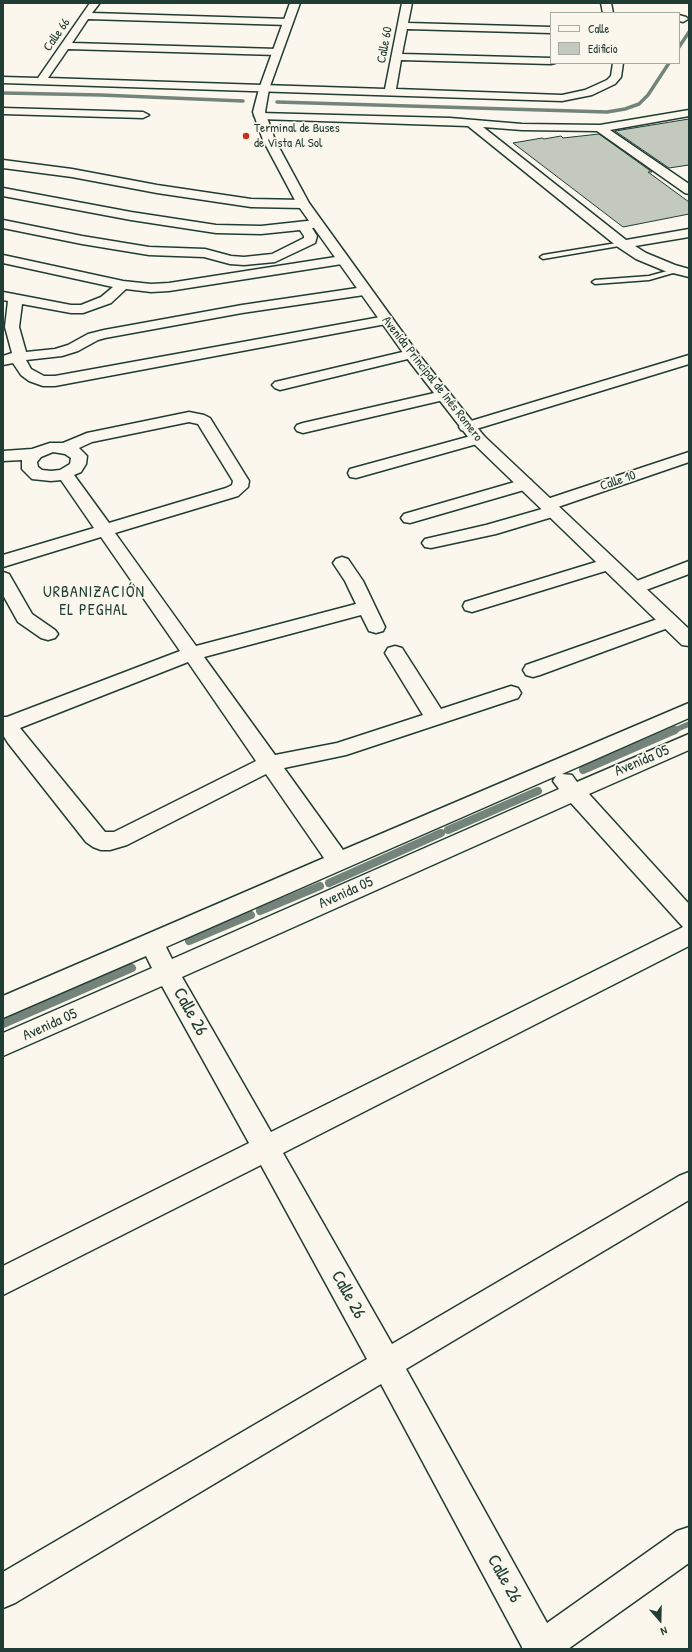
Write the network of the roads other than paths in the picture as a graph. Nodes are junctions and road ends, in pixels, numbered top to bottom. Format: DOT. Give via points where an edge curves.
graph roads {
  1 [pos="95,3"];
  2 [pos="295,3"];
  3 [pos="407,3"];
  4 [pos="86,16"];
  5 [pos="288,22"];
  6 [pos="403,26"];
  7 [pos="550,30"];
  8 [pos="66,46"];
  9 [pos="277,52"];
  10 [pos="397,57"];
  11 [pos="550,61"];
  12 [pos="618,64"];
  13 [pos="3,80"];
  14 [pos="40,82"];
  15 [pos="264,89"];
  16 [pos="390,93"];
  17 [pos="3,111"];
  18 [pos="689,113"];
  19 [pos="260,114"];
  20 [pos="143,115"];
  21 [pos="471,123"];
  22 [pos="600,128"];
  23 [pos="3,164"];
  24 [pos="689,190"];
  25 [pos="3,192"];
  26 [pos="50,200"];
  27 [pos="303,204"];
  28 [pos="38,209"];
  29 [pos="25,217"];
  30 [pos="310,224"];
  31 [pos="6,227"];
  32 [pos="689,233"];
  33 [pos="623,244"];
  34 [pos="543,257"];
  35 [pos="3,259"];
  36 [pos="342,260"];
  37 [pos="684,272"];
  38 [pos="594,282"];
  39 [pos="123,285"];
  40 [pos="364,290"];
  41 [pos="9,298"];
  42 [pos="386,320"];
  43 [pos="411,354"];
  44 [pos="10,359"];
  45 [pos="689,359"];
  46 [pos="280,385"];
  47 [pos="443,396"];
  48 [pos="467,427"];
  49 [pos="303,428"];
  50 [pos="478,439"];
  51 [pos="66,448"];
  52 [pos="35,454"];
  53 [pos="3,456"];
  54 [pos="689,457"];
  55 [pos="356,473"];
  56 [pos="65,474"];
  57 [pos="525,484"];
  58 [pos="550,508"];
  59 [pos="410,518"];
  60 [pos="104,531"];
  61 [pos="431,542"];
  62 [pos="4,557"];
  63 [pos="342,563"];
  64 [pos="609,564"];
  65 [pos="689,567"];
  66 [pos="3,578"];
  67 [pos="635,588"];
  68 [pos="472,606"];
  69 [pos="367,607"];
  70 [pos="669,621"];
  71 [pos="376,627"];
  72 [pos="48,634"];
  73 [pos="689,640"];
  74 [pos="395,653"];
  75 [pos="190,654"];
  76 [pos="533,670"];
  77 [pos="512,693"];
  78 [pos="689,710"];
  79 [pos="436,718"];
  80 [pos="6,725"];
  81 [pos="689,741"];
  82 [pos="268,764"];
  83 [pos="552,768"];
  84 [pos="572,792"];
  85 [pos="338,861"];
  86 [pos="689,920"];
  87 [pos="689,935"];
  88 [pos="151,943"];
  89 [pos="168,973"];
  90 [pos="3,1007"];
  91 [pos="3,1045"];
  92 [pos="266,1147"];
  93 [pos="689,1185"];
  94 [pos="3,1281"];
  95 [pos="386,1363"];
  96 [pos="689,1543"];
  97 [pos="3,1591"];
  98 [pos="541,1648"];
  1 -- 4 [label="street, Calle 66"];
  2 -- 5 [label="street"];
  3 -- 6 [label="street, Calle 60"];
  4 -- 5 [label="street"];
  4 -- 8 [label="street, Calle 66"];
  5 -- 9 [label="street"];
  6 -- 7 [label="street"];
  6 -- 10 [label="street, Calle 60"];
  8 -- 9 [label="street"];
  8 -- 14 [label="street, Calle 66"];
  9 -- 15 [label="street"];
  10 -- 11 [label="street"];
  10 -- 16 [label="street, Calle 60"];
  12 -- 16 [label="street" via="616,77 611,82 588,93 562,98"];
  13 -- 14 [label="street"];
  14 -- 15 [label="street"];
  15 -- 16 [label="street"];
  15 -- 19 [label="street"];
  17 -- 20 [label="street"];
  18 -- 22 [label="street"];
  19 -- 21 [label="street"];
  19 -- 27 [label="street, Avenida Principal de Inés Romero" via="269,140"];
  21 -- 22 [label="street" via="522,127"];
  21 -- 33 [label="street"];
  22 -- 24 [label="street"];
  23 -- 27 [label="street" via="251,203"];
  25 -- 26 [label="street"];
  26 -- 28 [label="street"];
  26 -- 30 [label="street" via="216,229 261,230"];
  27 -- 30 [label="street, Avenida Principal de Inés Romero"];
  29 -- 31 [label="street"];
  30 -- 31 [label="street" via="310,240 275,258 244,261 205,253 149,251"];
  30 -- 36 [label="street, Avenida Principal de Inés Romero"];
  32 -- 33 [label="street"];
  33 -- 34 [label="lane"];
  33 -- 37 [label="street" via="641,256"];
  35 -- 39 [label="street"];
  36 -- 39 [label="street" via="169,287 143,288"];
  36 -- 40 [label="street, Avenida Principal de Inés Romero"];
  37 -- 38 [label="lane" via="649,278"];
  39 -- 41 [label="street" via="106,300 83,309"];
  40 -- 42 [label="street, Avenida Principal de Inés Romero"];
  40 -- 44 [label="street" via="104,334 57,353"];
  41 -- 44 [label="street" via="12,327 19,353"];
  42 -- 43 [label="street, Avenida Principal de Inés Romero"];
  42 -- 44 [label="street" via="55,381 34,378"];
  43 -- 46 [label="street"];
  43 -- 47 [label="street, Avenida Principal de Inés Romero"];
  45 -- 48 [label="street"];
  47 -- 48 [label="street, Avenida Principal de Inés Romero"];
  47 -- 49 [label="street"];
  48 -- 50 [label="street, Avenida Principal de Inés Romero"];
  50 -- 55 [label="street"];
  50 -- 57 [label="street, Avenida Principal de Inés Romero"];
  51 -- 52 [label="street" via="50,448"];
  51 -- 56 [label="street" via="76,453 80,460 75,468"];
  51 -- 60 [label="street" via="87,438 198,418 204,421 241,481 240,487 232,492"];
  52 -- 53 [label="street"];
  52 -- 56 [label="street" via="28,465 33,472 51,476"];
  54 -- 58 [label="street, Calle 10"];
  56 -- 60 [label="street"];
  57 -- 58 [label="street, Avenida Principal de Inés Romero"];
  57 -- 59 [label="street"];
  58 -- 61 [label="street, Calle 10" via="490,530"];
  58 -- 64 [label="street, Avenida Principal de Inés Romero"];
  60 -- 62 [label="street"];
  60 -- 75 [label="street"];
  63 -- 69 [label="street"];
  64 -- 67 [label="street, Avenida Principal de Inés Romero"];
  64 -- 68 [label="street"];
  65 -- 67 [label="street"];
  66 -- 72 [label="street" via="25,618"];
  67 -- 70 [label="street, Avenida Principal de Inés Romero"];
  69 -- 71 [label="street"];
  69 -- 75 [label="street"];
  70 -- 73 [label="street, Avenida Principal de Inés Romero"];
  70 -- 76 [label="street"];
  74 -- 79 [label="street"];
  75 -- 80 [label="street"];
  75 -- 82 [label="street"];
  77 -- 79 [label="street"];
  78 -- 83 [label="street, Avenida 05"];
  79 -- 82 [label="street" via="339,750"];
  80 -- 82 [label="street" via="94,836 101,841 119,839"];
  81 -- 84 [label="street, Avenida 05"];
  82 -- 85 [label="street"];
  83 -- 84 [label="street"];
  83 -- 85 [label="street, Avenida 05"];
  84 -- 86 [label="street"];
  84 -- 89 [label="street, Avenida 05"];
  85 -- 88 [label="street, Avenida 05"];
  87 -- 92 [label="street"];
  88 -- 89 [label="street, Calle 26"];
  88 -- 90 [label="street, Avenida 05"];
  89 -- 91 [label="street, Avenida 05"];
  89 -- 92 [label="street, Calle 26"];
  92 -- 94 [label="street"];
  92 -- 95 [label="street, Calle 26"];
  93 -- 95 [label="street"];
  95 -- 97 [label="street"];
  95 -- 98 [label="street, Calle 26"];
  96 -- 98 [label="street"];
}
